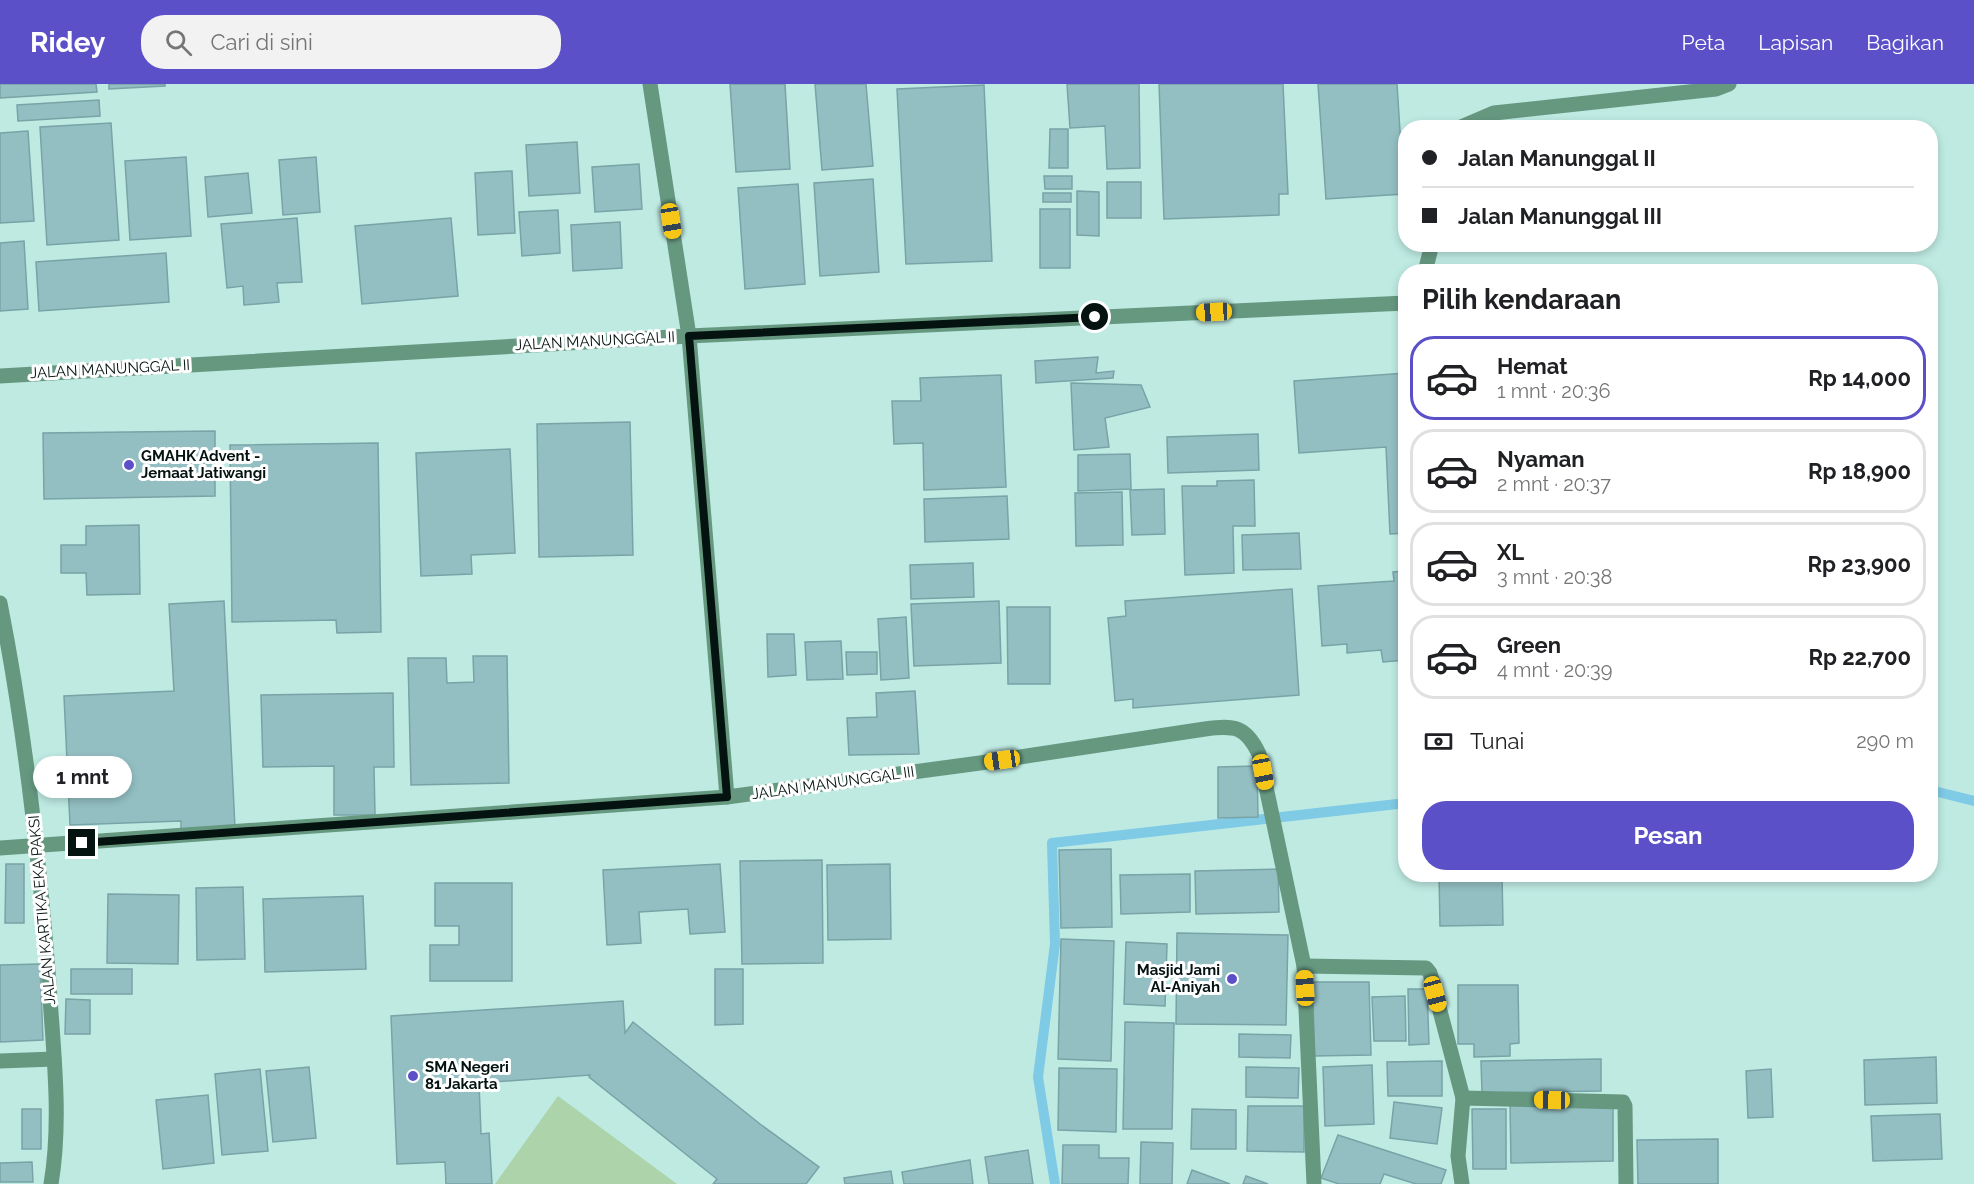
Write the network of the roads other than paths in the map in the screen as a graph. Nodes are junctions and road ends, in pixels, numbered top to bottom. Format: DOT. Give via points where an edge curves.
graph roads {
  1 [pos="650,84"];
  2 [pos="1723,87"];
  3 [pos="1478,120"];
  4 [pos="1398,303"];
  5 [pos="689,336"];
  6 [pos="0,376"];
  7 [pos="0,603"];
  8 [pos="5,649"];
  9 [pos="727,797"];
  10 [pos="39,846"];
  11 [pos="0,848"];
  12 [pos="1304,966"];
  13 [pos="54,1059"];
  14 [pos="0,1061"];
  15 [pos="1462,1098"];
  16 [pos="51,1184"];
  17 [pos="1314,1184"];
  18 [pos="1462,1184"];
  19 [pos="1626,1184"];
  1 -- 5 [label="street"];
  2 -- 3 [label="street" via="1494,113"];
  4 -- 5 [label="street, JALAN MANUNGGAL II"];
  5 -- 6 [label="street, JALAN MANUNGGAL II"];
  5 -- 9 [label="street"];
  7 -- 8 [label="street, JALAN KARTIKA EKA PAKSI"];
  8 -- 10 [label="street, JALAN KARTIKA EKA PAKSI"];
  9 -- 10 [label="street, JALAN MANUNGGAL III"];
  9 -- 12 [label="street, JALAN MANUNGGAL III" via="1205,729 1236,728 1245,732 1260,754"];
  10 -- 11 [label="street, JALAN MANUNGGAL III"];
  10 -- 13 [label="street, JALAN KARTIKA EKA PAKSI"];
  12 -- 15 [label="street" via="1426,968"];
  12 -- 17 [label="street"];
  13 -- 14 [label="street"];
  13 -- 16 [label="street, JALAN KARTIKA EKA PAKSI"];
  15 -- 18 [label="street" via="1458,1156"];
  15 -- 19 [label="street" via="1623,1102"];
}
